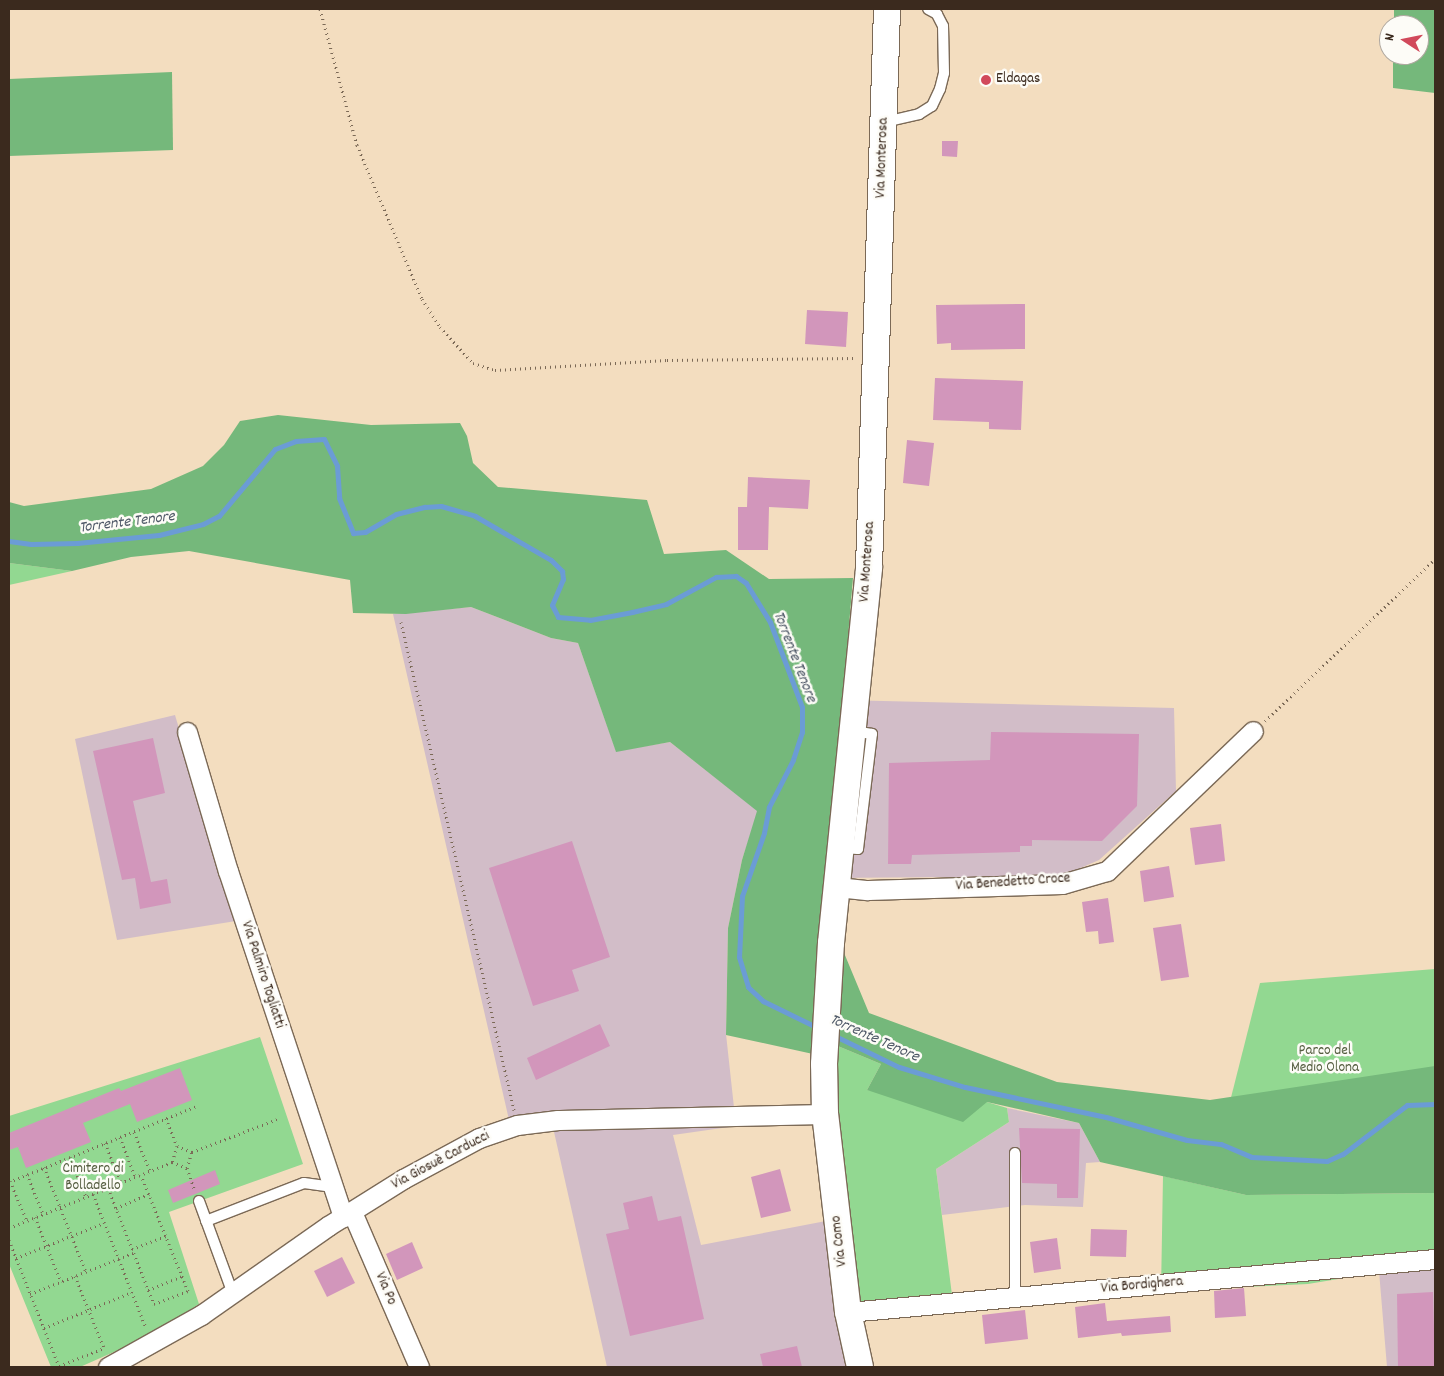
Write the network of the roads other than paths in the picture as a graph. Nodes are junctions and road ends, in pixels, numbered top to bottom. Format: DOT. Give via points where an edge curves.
graph roads {
  1 [pos="887,9"];
  2 [pos="928,9"];
  3 [pos="884,122"];
  4 [pos="187,732"];
  5 [pos="1253,732"];
  6 [pos="836,887"];
  7 [pos="825,1114"];
  8 [pos="1016,1153"];
  9 [pos="333,1187"];
  10 [pos="199,1202"];
  11 [pos="347,1214"];
  12 [pos="206,1222"];
  13 [pos="1435,1259"];
  14 [pos="233,1294"];
  15 [pos="1015,1297"];
  16 [pos="848,1312"];
  17 [pos="108,1367"];
  18 [pos="419,1367"];
  19 [pos="860,1367"];
  1 -- 3 [label="main road, Via Monterosa"];
  2 -- 3 [label="lane" via="937,14 943,26 944,74 940,89 932,106 920,114"];
  3 -- 6 [label="main road, Via Monterosa" via="869,567"];
  4 -- 9 [label="street, Via Palmiro Togliatti" via="228,871"];
  5 -- 6 [label="street, Via Benedetto Croce" via="1107,871 1062,884 868,890"];
  6 -- 7 [label="main road, Via Monterosa" via="827,997"];
  7 -- 11 [label="street, Via Giosuè Carducci" via="568,1119 517,1125 479,1138"];
  7 -- 16 [label="main road, Via Como"];
  8 -- 15 [label="lane"];
  9 -- 11 [label="street, Via Palmiro Togliatti"];
  9 -- 12 [label="lane" via="304,1183"];
  10 -- 12 [label="lane"];
  11 -- 14 [label="street, Via Giosuè Carducci"];
  11 -- 18 [label="street, Via Po"];
  12 -- 14 [label="lane"];
  13 -- 15 [label="street, Via Bordighera"];
  14 -- 17 [label="street, Via Giosuè Carducci"];
  15 -- 16 [label="street, Via Bordighera"];
  16 -- 19 [label="main road, Via Como"];
}
